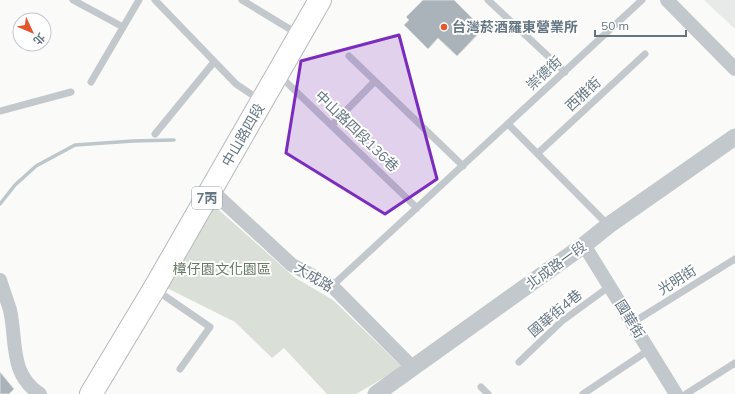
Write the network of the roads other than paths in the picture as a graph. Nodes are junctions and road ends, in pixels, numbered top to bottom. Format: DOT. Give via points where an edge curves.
graph roads {
  1 [pos="73,0"];
  2 [pos="138,0"];
  3 [pos="155,0"];
  4 [pos="242,0"];
  5 [pos="320,0"];
  6 [pos="488,0"];
  7 [pos="642,0"];
  8 [pos="668,0"];
  9 [pos="123,27"];
  10 [pos="300,35"];
  11 [pos="645,54"];
  12 [pos="349,56"];
  13 [pos="214,62"];
  14 [pos="735,69"];
  15 [pos="565,72"];
  16 [pos="278,74"];
  17 [pos="375,81"];
  18 [pos="91,82"];
  19 [pos="71,92"];
  20 [pos="262,101"];
  21 [pos="0,111"];
  22 [pos="508,124"];
  23 [pos="332,125"];
  24 [pos="155,134"];
  25 [pos="735,137"];
  26 [pos="538,153"];
  27 [pos="463,166"];
  28 [pos="211,190"];
  29 [pos="417,208"];
  30 [pos="609,225"];
  31 [pos="584,245"];
  32 [pos="735,259"];
  33 [pos="0,280"];
  34 [pos="332,286"];
  35 [pos="610,286"];
  36 [pos="154,289"];
  37 [pos="632,323"];
  38 [pos="649,350"];
  39 [pos="519,362"];
  40 [pos="735,363"];
  41 [pos="180,368"];
  42 [pos="413,368"];
  43 [pos="480,387"];
  44 [pos="40,394"];
  45 [pos="92,394"];
  46 [pos="376,394"];
  47 [pos="488,394"];
  48 [pos="583,394"];
  49 [pos="676,394"];
  50 [pos="686,394"];
  1 -- 9 [label="lane"];
  2 -- 9 [label="lane"];
  3 -- 13 [label="lane"];
  4 -- 10 [label="lane"];
  5 -- 10 [label="main road, 中山路四段 / 7丙"];
  6 -- 15 [label="lane"];
  7 -- 15 [label="lane, 崇德街"];
  8 -- 14 [label="street"];
  9 -- 18 [label="lane"];
  10 -- 16 [label="main road, 中山路四段 / 7丙"];
  11 -- 26 [label="lane, 西雅街"];
  12 -- 17 [label="lane"];
  13 -- 20 [label="lane" via="236,84"];
  13 -- 24 [label="lane"];
  15 -- 22 [label="lane, 崇德街"];
  16 -- 20 [label="main road, 中山路四段 / 7丙"];
  16 -- 23 [label="lane, 中山路四段136巷"];
  17 -- 23 [label="lane"];
  17 -- 27 [label="lane"];
  19 -- 21 [label="lane"];
  20 -- 28 [label="main road, 中山路四段 / 7丙"];
  22 -- 26 [label="lane"];
  22 -- 27 [label="lane, 崇德街"];
  23 -- 29 [label="lane, 中山路四段136巷"];
  25 -- 30 [label="street, 北成路一段"];
  26 -- 30 [label="lane"];
  27 -- 29 [label="lane, 崇德街"];
  28 -- 34 [label="street, 大成路" via="292,265"];
  28 -- 36 [label="main road, 中山路四段 / 7丙"];
  29 -- 34 [label="lane, 崇德街"];
  30 -- 31 [label="street, 北成路一段"];
  31 -- 35 [label="street, 國華街"];
  31 -- 42 [label="street, 北成路一段"];
  32 -- 37 [label="lane, 光明街"];
  33 -- 44 [label="street" via="10,310 21,376"];
  34 -- 42 [label="street, 大成路"];
  35 -- 37 [label="street, 國華街"];
  35 -- 39 [label="lane, 國華街4巷" via="562,321"];
  36 -- 41 [label="lane" via="210,327"];
  36 -- 45 [label="main road, 中山路四段 / 7丙"];
  37 -- 38 [label="street, 國華街"];
  38 -- 48 [label="lane"];
  38 -- 49 [label="street, 國華街"];
  40 -- 50 [label="lane"];
  42 -- 46 [label="street, 北成路一段"];
  43 -- 47 [label="lane"];
}
